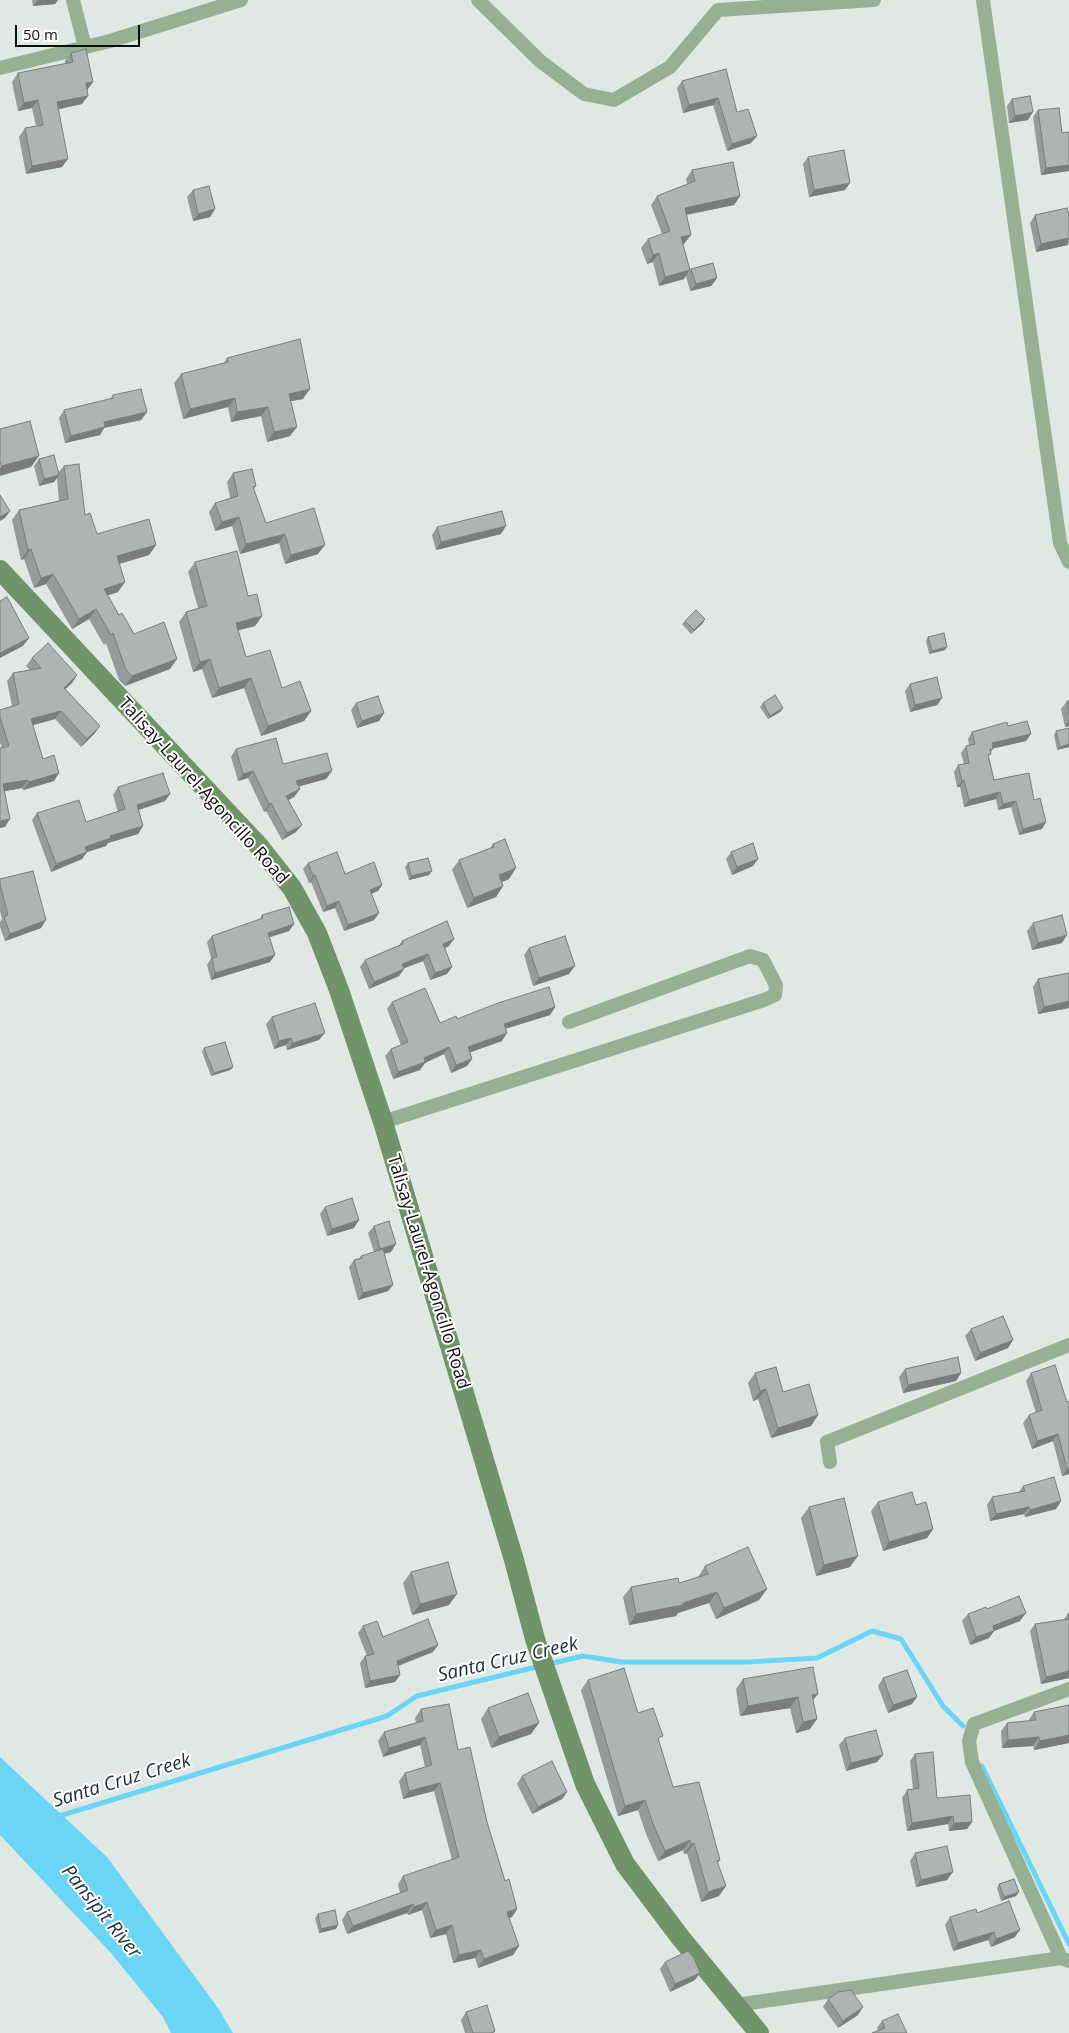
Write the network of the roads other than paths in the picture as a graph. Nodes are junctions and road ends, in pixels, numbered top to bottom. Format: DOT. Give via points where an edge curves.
graph roads {
  1 [pos="73,0"];
  2 [pos="241,0"];
  3 [pos="478,0"];
  4 [pos="874,0"];
  5 [pos="983,0"];
  6 [pos="85,47"];
  7 [pos="0,68"];
  8 [pos="1069,562"];
  9 [pos="0,570"];
  10 [pos="568,1022"];
  11 [pos="383,1122"];
  12 [pos="1069,1345"];
  13 [pos="830,1462"];
  14 [pos="1069,1689"];
  15 [pos="1065,1959"];
  16 [pos="736,2005"];
  17 [pos="759,2033"];
  1 -- 6 [label="street"];
  2 -- 6 [label="street"];
  3 -- 4 [label="street" via="540,61 584,94 614,100 670,67 718,10"];
  5 -- 8 [label="street" via="1060,543"];
  6 -- 7 [label="street"];
  9 -- 11 [label="main road, Talisay-Laurel-Agoncillo Road" via="258,845 292,888 317,933"];
  10 -- 11 [label="street" via="750,956 763,960 776,985 775,995 764,1000"];
  11 -- 16 [label="main road, Talisay-Laurel-Agoncillo Road" via="535,1639 585,1784 625,1864"];
  12 -- 13 [label="street" via="828,1442"];
  14 -- 15 [label="street" via="974,1724 969,1741 972,1762"];
  15 -- 16 [label="street"];
  16 -- 17 [label="main road, Talisay-Laurel-Agoncillo Road"];
}
